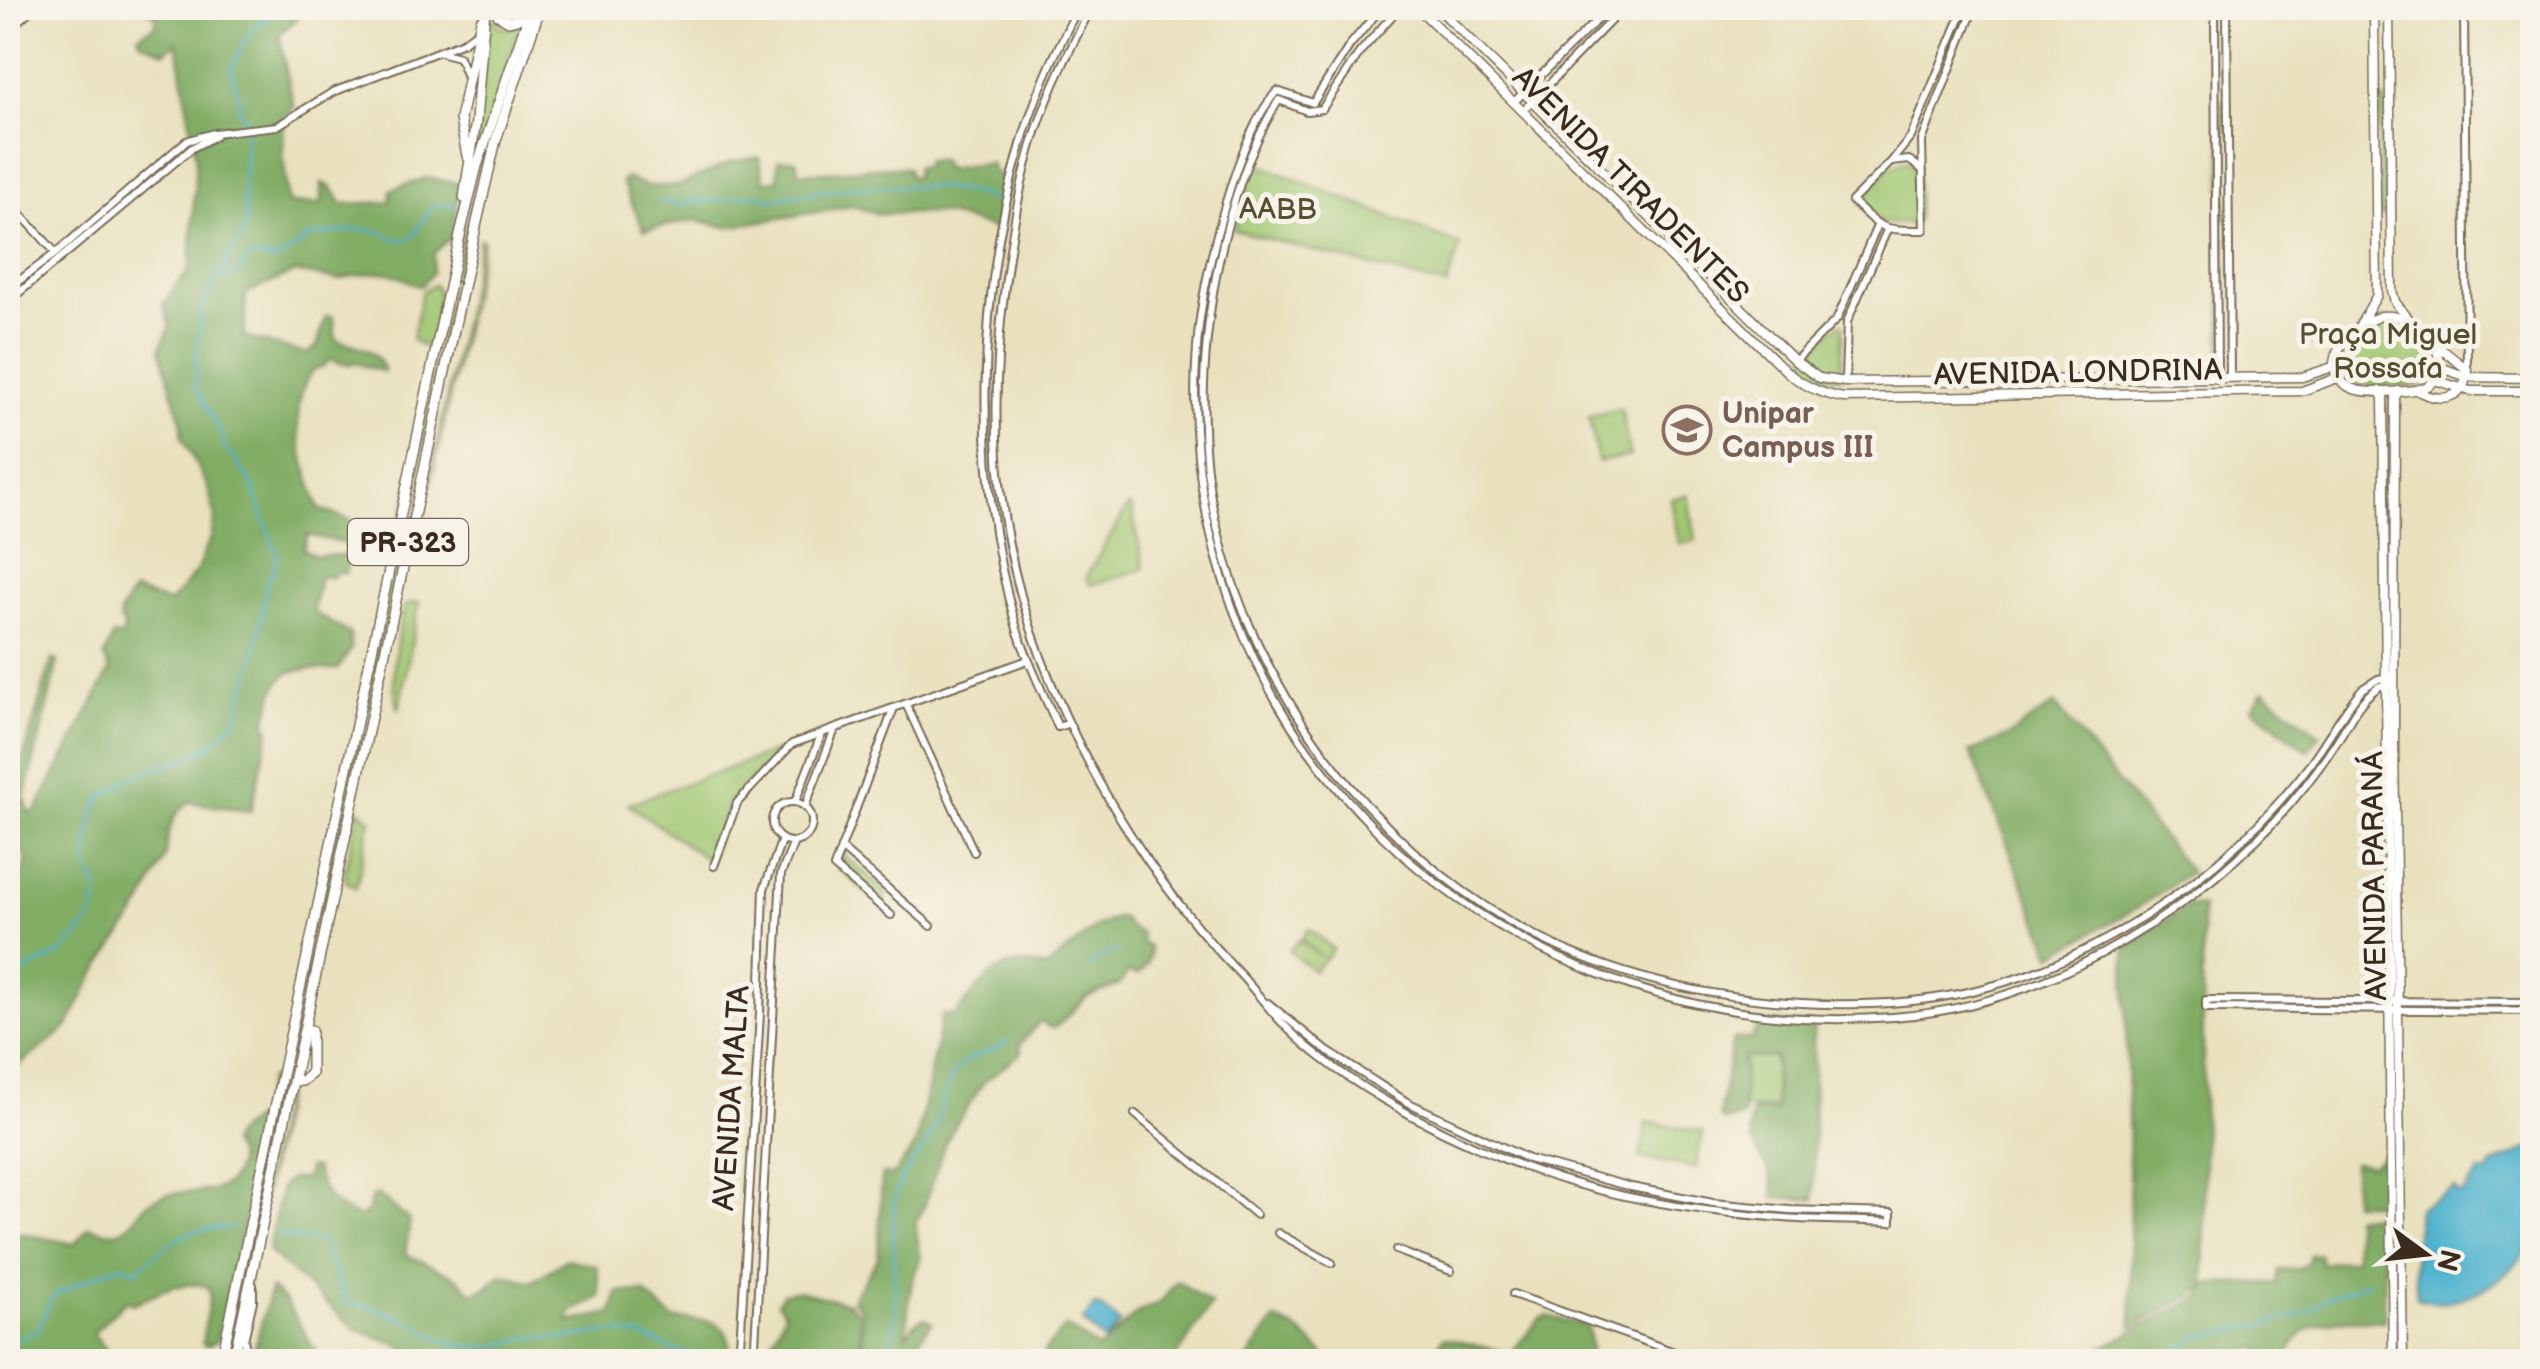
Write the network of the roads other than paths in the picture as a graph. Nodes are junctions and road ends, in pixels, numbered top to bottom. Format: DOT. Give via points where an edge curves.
graph roads {
  1 [pos="32,8"];
  2 [pos="485,8"];
  3 [pos="496,8"];
  4 [pos="530,8"];
  5 [pos="540,8"];
  6 [pos="1078,8"];
  7 [pos="1092,8"];
  8 [pos="1382,8"];
  9 [pos="1399,8"];
  10 [pos="1418,8"];
  11 [pos="1438,8"];
  12 [pos="1609,8"];
  13 [pos="1623,8"];
  14 [pos="1964,8"];
  15 [pos="1974,8"];
  16 [pos="2215,8"];
  17 [pos="2226,8"];
  18 [pos="2374,8"];
  19 [pos="2389,8"];
  20 [pos="2464,8"];
  21 [pos="479,27"];
  22 [pos="8,30"];
  23 [pos="438,52"];
  24 [pos="468,80"];
  25 [pos="1523,92"];
  26 [pos="1532,100"];
  27 [pos="1515,101"];
  28 [pos="1524,110"];
  29 [pos="226,132"];
  30 [pos="1911,136"];
  31 [pos="1922,141"];
  32 [pos="1891,162"];
  33 [pos="1921,169"];
  34 [pos="467,174"];
  35 [pos="8,200"];
  36 [pos="1877,226"];
  37 [pos="1887,230"];
  38 [pos="460,231"];
  39 [pos="56,253"];
  40 [pos="8,289"];
  41 [pos="8,302"];
  42 [pos="1837,319"];
  43 [pos="1846,322"];
  44 [pos="2412,322"];
  45 [pos="2358,327"];
  46 [pos="2434,342"];
  47 [pos="1796,361"];
  48 [pos="2230,362"];
  49 [pos="2217,363"];
  50 [pos="2336,366"];
  51 [pos="2440,367"];
  52 [pos="2467,373"];
  53 [pos="1819,378"];
  54 [pos="2340,378"];
  55 [pos="2532,378"];
  56 [pos="2217,379"];
  57 [pos="2230,379"];
  58 [pos="2196,380"];
  59 [pos="2435,380"];
  60 [pos="1846,382"];
  61 [pos="1886,382"];
  62 [pos="1815,390"];
  63 [pos="2416,390"];
  64 [pos="2464,390"];
  65 [pos="2379,391"];
  66 [pos="2399,391"];
  67 [pos="2532,391"];
  68 [pos="2223,393"];
  69 [pos="2185,394"];
  70 [pos="1885,396"];
  71 [pos="1844,398"];
  72 [pos="2383,439"];
  73 [pos="2394,439"];
  74 [pos="2384,536"];
  75 [pos="2395,536"];
  76 [pos="1028,660"];
  77 [pos="2390,681"];
  78 [pos="906,704"];
  79 [pos="894,708"];
  80 [pos="1067,724"];
  81 [pos="835,729"];
  82 [pos="822,734"];
  83 [pos="795,802"];
  84 [pos="805,807"];
  85 [pos="782,840"];
  86 [pos="794,842"];
  87 [pos="841,848"];
  88 [pos="974,852"];
  89 [pos="714,866"];
  90 [pos="1430,866"];
  91 [pos="1423,874"];
  92 [pos="2160,905"];
  93 [pos="891,915"];
  94 [pos="2166,915"];
  95 [pos="931,926"];
  96 [pos="1516,926"];
  97 [pos="1511,934"];
  98 [pos="2532,1002"];
  99 [pos="2394,1006"];
  100 [pos="2532,1010"];
  101 [pos="290,1079"];
  102 [pos="1135,1114"];
  103 [pos="1452,1130"];
  104 [pos="1616,1183"];
  105 [pos="1614,1193"];
  106 [pos="1256,1215"];
  107 [pos="1278,1232"];
  108 [pos="1396,1250"];
  109 [pos="1332,1263"];
  110 [pos="1450,1271"];
  111 [pos="252,1282"];
  112 [pos="1513,1294"];
  113 [pos="249,1360"];
  114 [pos="221,1362"];
  115 [pos="233,1362"];
  116 [pos="739,1362"];
  117 [pos="754,1362"];
  118 [pos="1702,1362"];
  119 [pos="2393,1362"];
  120 [pos="2402,1362"];
  1 -- 22 [label="street"];
  2 -- 21 [label="highway"];
  2 -- 34 [label="highway"];
  3 -- 4 [label="highway" via="515,21"];
  4 -- 38 [label="highway, PR-323"];
  5 -- 101 [label="highway, PR-323" via="496,140 324,943 311,1074"];
  6 -- 76 [label="street" via="1019,150 986,358 995,514 1008,596"];
  7 -- 80 [label="street" via="1055,82 1026,168 1006,274 996,392 1013,571"];
  8 -- 91 [label="street" via="1313,104 1277,91 1261,114 1212,249 1193,392 1201,500 1240,632 1332,782"];
  9 -- 90 [label="street" via="1322,109 1279,100 1220,250 1203,392 1216,526 1249,626 1349,784"];
  10 -- 27 [label="main road, AVENIDA TIRADENTES"];
  11 -- 25 [label="main road, AVENIDA TIRADENTES"];
  12 -- 25 [label="street"];
  13 -- 26 [label="street"];
  14 -- 30 [label="street"];
  15 -- 31 [label="street"];
  16 -- 49 [label="street"];
  17 -- 48 [label="street"];
  18 -- 45 [label="main road" via="2377,296"];
  19 -- 44 [label="main road" via="2392,290"];
  20 -- 52 [label="street"];
  21 -- 23 [label="street" via="469,39"];
  21 -- 24 [label="highway"];
  23 -- 24 [label="street" via="458,56"];
  23 -- 29 [label="street" via="333,92 284,123"];
  24 -- 34 [label="highway" via="460,119"];
  25 -- 26 [label="main road, AVENIDA TIRADENTES"];
  25 -- 27 [label="street"];
  26 -- 28 [label="street"];
  26 -- 47 [label="main road, AVENIDA TIRADENTES"];
  27 -- 28 [label="main road, AVENIDA TIRADENTES"];
  28 -- 62 [label="main road, AVENIDA TIRADENTES" via="1733,320"];
  29 -- 39 [label="street" via="186,140"];
  29 -- 41 [label="street" via="192,148"];
  30 -- 31 [label="street"];
  30 -- 32 [label="street"];
  31 -- 33 [label="street"];
  32 -- 33 [label="street" via="1909,160"];
  32 -- 36 [label="street" via="1852,201"];
  33 -- 37 [label="street" via="1924,230"];
  34 -- 38 [label="highway"];
  35 -- 39 [label="street"];
  36 -- 37 [label="street"];
  36 -- 42 [label="street"];
  37 -- 43 [label="street"];
  38 -- 101 [label="highway, PR-323" via="297,1014"];
  39 -- 40 [label="street"];
  42 -- 43 [label="street"];
  42 -- 47 [label="street"];
  43 -- 60 [label="street"];
  44 -- 45 [label="main road" via="2387,315"];
  44 -- 46 [label="main road"];
  45 -- 50 [label="main road" via="2340,345"];
  46 -- 51 [label="main road"];
  46 -- 52 [label="main road"];
  47 -- 53 [label="main road, AVENIDA TIRADENTES"];
  48 -- 49 [label="street"];
  48 -- 57 [label="street"];
  49 -- 56 [label="street"];
  50 -- 54 [label="main road"];
  50 -- 57 [label="main road, AVENIDA LONDRINA" via="2302,377"];
  51 -- 52 [label="main road"];
  51 -- 59 [label="main road"];
  52 -- 55 [label="main road"];
  52 -- 64 [label="main road"];
  53 -- 60 [label="main road, AVENIDA LONDRINA"];
  54 -- 65 [label="main road" via="2357,391"];
  54 -- 68 [label="main road, AVENIDA LONDRINA" via="2302,391"];
  56 -- 57 [label="main road, AVENIDA LONDRINA"];
  56 -- 58 [label="main road, AVENIDA LONDRINA"];
  57 -- 68 [label="main road"];
  58 -- 61 [label="main road, AVENIDA LONDRINA"];
  58 -- 69 [label="main road"];
  59 -- 63 [label="main road"];
  59 -- 64 [label="main road"];
  60 -- 61 [label="main road, AVENIDA LONDRINA"];
  60 -- 71 [label="main road"];
  61 -- 70 [label="main road"];
  62 -- 71 [label="main road, AVENIDA LONDRINA"];
  63 -- 64 [label="main road" via="2427,396"];
  63 -- 66 [label="main road"];
  64 -- 67 [label="main road"];
  65 -- 66 [label="main road"];
  65 -- 72 [label="main road, AVENIDA PARANÁ"];
  66 -- 73 [label="main road, AVENIDA PARANÁ"];
  68 -- 69 [label="main road, AVENIDA LONDRINA"];
  69 -- 70 [label="main road, AVENIDA LONDRINA"];
  70 -- 71 [label="main road, AVENIDA LONDRINA"];
  72 -- 73 [label="main road"];
  72 -- 74 [label="main road, AVENIDA PARANÁ"];
  73 -- 75 [label="main road, AVENIDA PARANÁ"];
  74 -- 75 [label="main road"];
  74 -- 77 [label="main road, AVENIDA PARANÁ"];
  75 -- 77 [label="main road, AVENIDA PARANÁ"];
  76 -- 78 [label="street"];
  76 -- 80 [label="street" via="1058,727"];
  77 -- 92 [label="street" via="2357,694 2269,812"];
  77 -- 94 [label="street" via="2364,699 2277,819"];
  77 -- 99 [label="main road, AVENIDA PARANÁ"];
  78 -- 79 [label="street"];
  78 -- 88 [label="street"];
  79 -- 81 [label="street"];
  79 -- 87 [label="street"];
  80 -- 103 [label="street" via="1165,889 1273,1014 1390,1102"];
  81 -- 82 [label="street"];
  81 -- 84 [label="street"];
  82 -- 83 [label="street"];
  82 -- 89 [label="street" via="792,744 737,803"];
  83 -- 84 [label="street"];
  83 -- 85 [label="street" via="782,804 772,817"];
  84 -- 86 [label="street" via="810,830"];
  85 -- 86 [label="street"];
  85 -- 116 [label="street, AVENIDA MALTA" via="764,889"];
  86 -- 117 [label="street, AVENIDA MALTA" via="782,874"];
  87 -- 93 [label="street" via="834,868"];
  87 -- 95 [label="street"];
  90 -- 91 [label="street"];
  90 -- 96 [label="street"];
  91 -- 97 [label="street"];
  92 -- 94 [label="street"];
  92 -- 96 [label="street" via="2116,934 2029,974 1942,999 1863,1006 1678,987"];
  94 -- 97 [label="street" via="2040,982 1930,1012 1864,1018 1694,1002 1616,980"];
  96 -- 97 [label="street"];
  98 -- 99 [label="street"];
  99 -- 99 [label="street" via="2206,1000 2206,1008"];
  99 -- 100 [label="street"];
  99 -- 119 [label="main road, AVENIDA PARANÁ"];
  99 -- 120 [label="main road, AVENIDA PARANÁ"];
  101 -- 111 [label="highway"];
  101 -- 114 [label="highway"];
  102 -- 106 [label="street"];
  103 -- 104 [label="street"];
  103 -- 105 [label="street" via="1525,1167"];
  104 -- 105 [label="street"];
  104 -- 105 [label="street" via="1713,1203 1891,1213 1891,1222 1730,1213"];
  107 -- 109 [label="street"];
  108 -- 110 [label="street"];
  111 -- 113 [label="street" via="244,1340"];
  111 -- 115 [label="highway"];
  112 -- 118 [label="street"];
}
